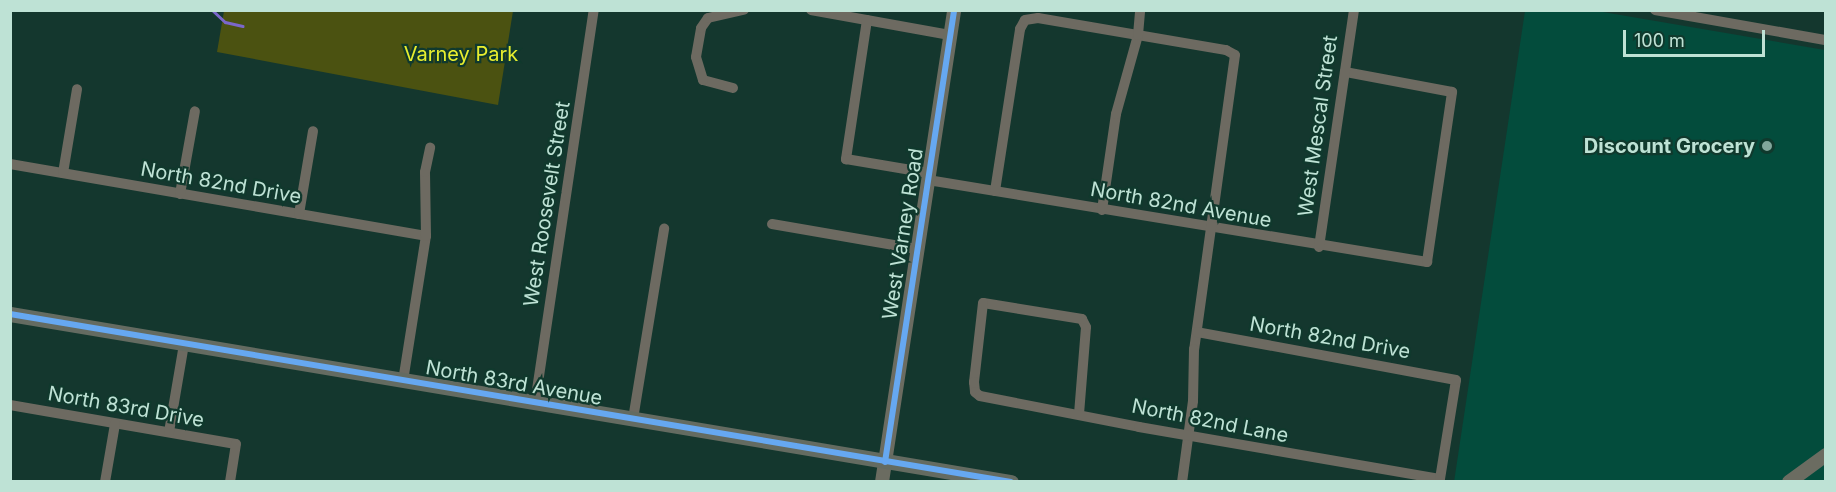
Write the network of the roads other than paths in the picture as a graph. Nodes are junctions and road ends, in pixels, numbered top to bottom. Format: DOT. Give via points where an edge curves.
graph roads {
  1 [pos="594,10"];
  2 [pos="744,10"];
  3 [pos="811,10"];
  4 [pos="954,10"];
  5 [pos="1140,10"];
  6 [pos="1354,10"];
  7 [pos="1655,10"];
  8 [pos="867,20"];
  9 [pos="950,35"];
  10 [pos="1138,35"];
  11 [pos="1826,40"];
  12 [pos="1345,72"];
  13 [pos="733,88"];
  14 [pos="77,89"];
  15 [pos="195,111"];
  16 [pos="313,131"];
  17 [pos="430,148"];
  18 [pos="10,165"];
  19 [pos="63,173"];
  20 [pos="929,176"];
  21 [pos="995,191"];
  22 [pos="180,194"];
  23 [pos="1102,210"];
  24 [pos="299,214"];
  25 [pos="772,224"];
  26 [pos="664,228"];
  27 [pos="1211,228"];
  28 [pos="426,236"];
  29 [pos="1319,247"];
  30 [pos="917,249"];
  31 [pos="10,314"];
  32 [pos="1197,332"];
  33 [pos="184,344"];
  34 [pos="403,381"];
  35 [pos="535,403"];
  36 [pos="10,405"];
  37 [pos="1079,414"];
  38 [pos="633,419"];
  39 [pos="115,424"];
  40 [pos="169,432"];
  41 [pos="1189,436"];
  42 [pos="1826,455"];
  43 [pos="885,462"];
  44 [pos="1440,479"];
  45 [pos="105,482"];
  46 [pos="230,482"];
  47 [pos="882,482"];
  48 [pos="1011,482"];
  49 [pos="1182,482"];
  50 [pos="1789,482"];
  1 -- 35 [label="street, West Roosevelt Street"];
  2 -- 13 [label="street" via="708,18 701,28 696,57 698,74 703,80"];
  3 -- 8 [label="street"];
  4 -- 9 [label="street, West Varney Road"];
  5 -- 10 [label="street"];
  6 -- 12 [label="street, West Mescal Street"];
  7 -- 11 [label="street"];
  8 -- 9 [label="street"];
  8 -- 20 [label="street, North 82nd Avenue" via="846,159"];
  9 -- 20 [label="street, West Varney Road"];
  10 -- 21 [label="street" via="1038,18 1025,20 1020,29"];
  10 -- 23 [label="street" via="1116,114"];
  10 -- 27 [label="street" via="1235,55"];
  12 -- 29 [label="street, West Mescal Street"];
  12 -- 29 [label="street, North 82nd Avenue" via="1452,92 1427,262"];
  14 -- 19 [label="street"];
  15 -- 22 [label="street"];
  16 -- 24 [label="street"];
  17 -- 28 [label="street" via="425,172"];
  18 -- 19 [label="street, North 82nd Drive"];
  19 -- 22 [label="street, North 82nd Drive"];
  20 -- 21 [label="street, North 82nd Avenue"];
  20 -- 30 [label="street, West Varney Road"];
  21 -- 23 [label="street, North 82nd Avenue"];
  22 -- 24 [label="street, North 82nd Drive"];
  23 -- 27 [label="street, North 82nd Avenue"];
  24 -- 28 [label="street, North 82nd Drive"];
  25 -- 30 [label="street"];
  26 -- 38 [label="street"];
  27 -- 29 [label="street, North 82nd Avenue"];
  27 -- 32 [label="street"];
  28 -- 34 [label="street"];
  30 -- 43 [label="street, West Varney Road"];
  31 -- 33 [label="main road, North 83rd Avenue"];
  32 -- 41 [label="street"];
  32 -- 44 [label="street, North 82nd Drive" via="1456,380"];
  33 -- 34 [label="main road, North 83rd Avenue"];
  33 -- 40 [label="street"];
  34 -- 35 [label="main road, North 83rd Avenue"];
  35 -- 38 [label="main road, North 83rd Avenue"];
  36 -- 39 [label="street, North 83rd Drive"];
  37 -- 37 [label="street, North 82nd Lane" via="1086,327 1082,320 983,303 975,393"];
  37 -- 41 [label="street, North 82nd Lane"];
  38 -- 43 [label="main road, North 83rd Avenue"];
  39 -- 40 [label="street, North 83rd Drive"];
  39 -- 45 [label="street"];
  40 -- 46 [label="street, North 83rd Drive" via="236,444"];
  41 -- 44 [label="street, North 82nd Lane"];
  41 -- 49 [label="street"];
  42 -- 50 [label="street"];
  43 -- 47 [label="street, West Varney Road"];
  43 -- 48 [label="main road, North 83rd Avenue"];
}
